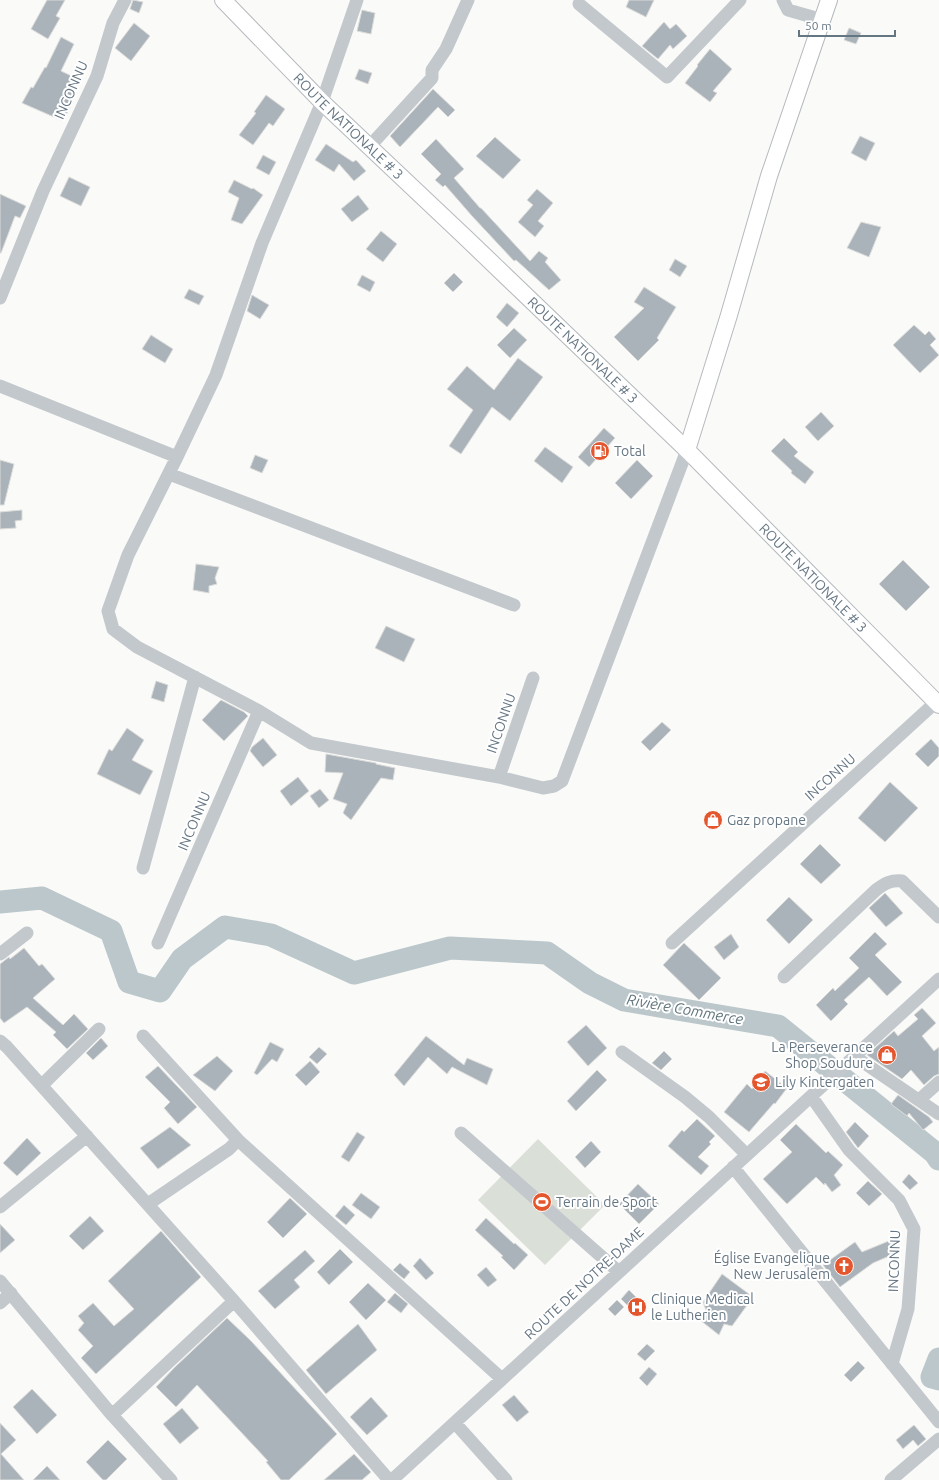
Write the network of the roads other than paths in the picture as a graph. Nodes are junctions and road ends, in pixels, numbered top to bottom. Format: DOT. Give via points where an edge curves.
graph roads {
  1 [pos="125,0"];
  2 [pos="223,0"];
  3 [pos="357,0"];
  4 [pos="468,0"];
  5 [pos="740,0"];
  6 [pos="782,0"];
  7 [pos="829,0"];
  8 [pos="579,4"];
  9 [pos="822,20"];
  10 [pos="322,102"];
  11 [pos="370,147"];
  12 [pos="0,298"];
  13 [pos="0,386"];
  14 [pos="688,450"];
  15 [pos="178,457"];
  16 [pos="169,474"];
  17 [pos="514,605"];
  18 [pos="195,677"];
  19 [pos="533,678"];
  20 [pos="938,702"];
  21 [pos="259,711"];
  22 [pos="499,777"];
  23 [pos="143,868"];
  24 [pos="939,917"];
  25 [pos="27,933"];
  26 [pos="158,943"];
  27 [pos="672,943"];
  28 [pos="0,954"];
  29 [pos="784,977"];
  30 [pos="939,979"];
  31 [pos="99,1029"];
  32 [pos="143,1036"];
  33 [pos="0,1041"];
  34 [pos="622,1052"];
  35 [pos="854,1056"];
  36 [pos="939,1082"];
  37 [pos="42,1085"];
  38 [pos="815,1092"];
  39 [pos="919,1100"];
  40 [pos="939,1114"];
  41 [pos="461,1133"];
  42 [pos="87,1136"];
  43 [pos="238,1140"];
  44 [pos="747,1155"];
  45 [pos="733,1167"];
  46 [pos="148,1204"];
  47 [pos="0,1207"];
  48 [pos="619,1272"];
  49 [pos="0,1281"];
  50 [pos="10,1293"];
  51 [pos="234,1300"];
  52 [pos="0,1302"];
  53 [pos="892,1364"];
  54 [pos="502,1379"];
  55 [pos="112,1415"];
  56 [pos="939,1422"];
  57 [pos="455,1423"];
  58 [pos="939,1439"];
  59 [pos="171,1480"];
  60 [pos="389,1480"];
  61 [pos="392,1480"];
  62 [pos="506,1480"];
  63 [pos="892,1480"];
  1 -- 12 [label="street, INCONNU" via="113,23 96,76 43,191"];
  2 -- 10 [label="main road, ROUTE NATIONALE # 3"];
  3 -- 10 [label="street"];
  4 -- 11 [label="street" via="446,49 432,70 432,78"];
  5 -- 8 [label="street" via="667,77"];
  6 -- 9 [label="street" via="788,10"];
  7 -- 9 [label="main road"];
  9 -- 14 [label="main road" via="769,176"];
  10 -- 11 [label="main road, ROUTE NATIONALE # 3"];
  10 -- 15 [label="street" via="262,244 216,375"];
  11 -- 14 [label="main road, ROUTE NATIONALE # 3"];
  13 -- 15 [label="street"];
  14 -- 20 [label="main road, ROUTE NATIONALE # 3"];
  14 -- 22 [label="street" via="562,781 543,788"];
  15 -- 16 [label="street"];
  16 -- 17 [label="street"];
  16 -- 18 [label="street" via="128,555 108,611 113,629 137,647"];
  18 -- 21 [label="street"];
  18 -- 23 [label="street"];
  19 -- 22 [label="street, INCONNU"];
  20 -- 27 [label="street, INCONNU"];
  21 -- 22 [label="street" via="311,743"];
  21 -- 26 [label="street, INCONNU"];
  24 -- 29 [label="street" via="902,881 886,883"];
  25 -- 28 [label="street"];
  30 -- 35 [label="street, ROUTE DE NOTRE-DAME"];
  31 -- 37 [label="street"];
  32 -- 43 [label="street"];
  33 -- 37 [label="street"];
  34 -- 44 [label="street" via="685,1097"];
  35 -- 38 [label="street, ROUTE DE NOTRE-DAME"];
  35 -- 39 [label="street"];
  36 -- 39 [label="street"];
  37 -- 42 [label="street"];
  38 -- 44 [label="street, ROUTE DE NOTRE-DAME"];
  38 -- 53 [label="street, INCONNU" via="848,1150 899,1200 914,1229 908,1309"];
  39 -- 40 [label="street"];
  41 -- 48 [label="street"];
  42 -- 46 [label="street"];
  42 -- 47 [label="street"];
  43 -- 46 [label="street"];
  43 -- 54 [label="street"];
  44 -- 45 [label="street, ROUTE DE NOTRE-DAME"];
  45 -- 48 [label="street, ROUTE DE NOTRE-DAME"];
  45 -- 53 [label="street"];
  46 -- 51 [label="street"];
  48 -- 54 [label="street, ROUTE DE NOTRE-DAME"];
  49 -- 50 [label="street"];
  50 -- 52 [label="street"];
  50 -- 55 [label="street"];
  51 -- 55 [label="street"];
  51 -- 60 [label="street"];
  53 -- 56 [label="street"];
  54 -- 57 [label="street, ROUTE DE NOTRE-DAME"];
  55 -- 59 [label="street"];
  57 -- 61 [label="street, ROUTE DE NOTRE-DAME"];
  57 -- 62 [label="street"];
  58 -- 63 [label="street"];
}
